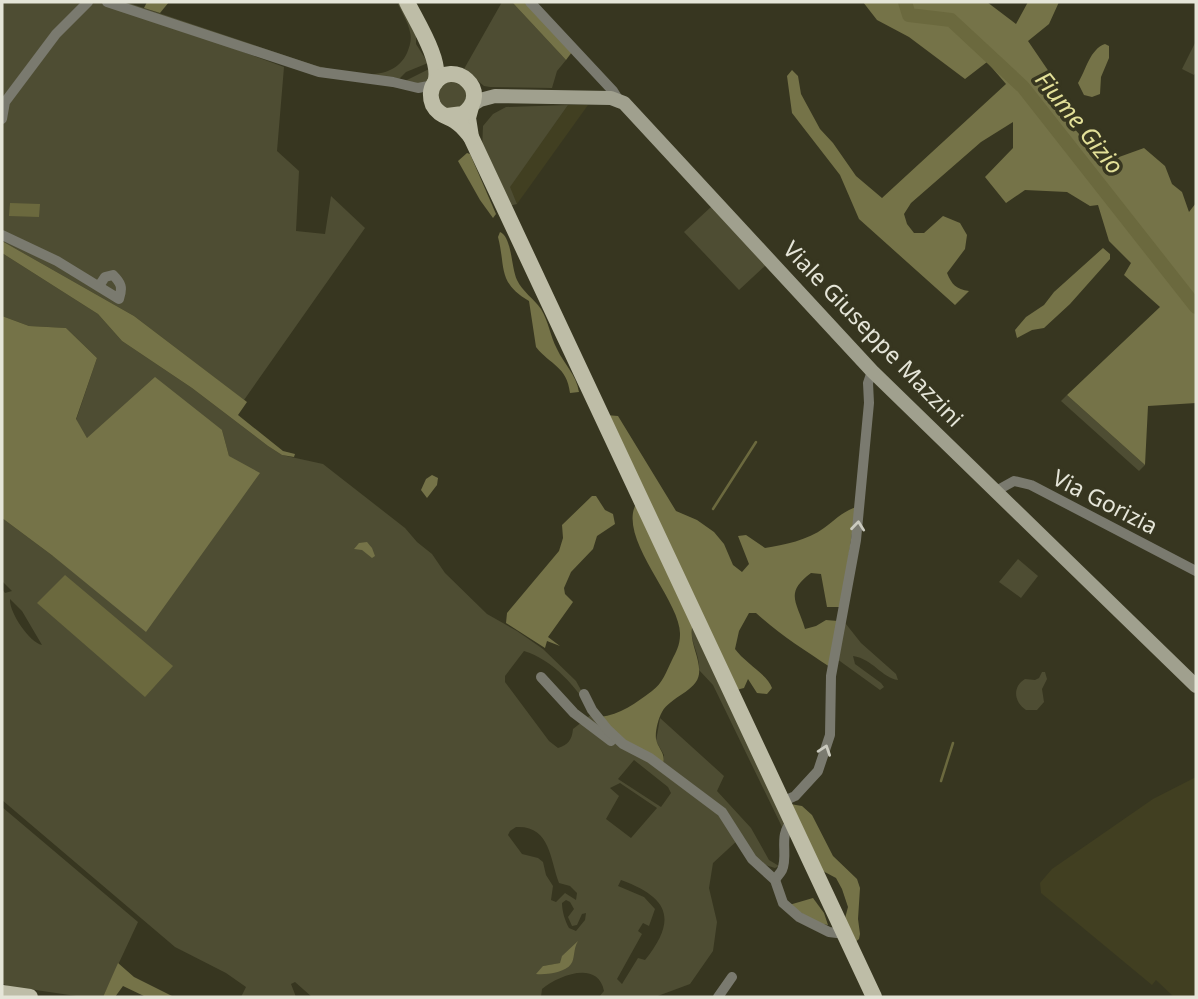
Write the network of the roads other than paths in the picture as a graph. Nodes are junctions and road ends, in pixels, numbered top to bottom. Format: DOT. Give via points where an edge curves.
graph roads {
  1 [pos="88,2"];
  2 [pos="107,2"];
  3 [pos="407,2"];
  4 [pos="530,2"];
  5 [pos="433,58"];
  6 [pos="454,74"];
  7 [pos="601,78"];
  8 [pos="470,82"];
  9 [pos="434,84"];
  10 [pos="408,86"];
  11 [pos="495,96"];
  12 [pos="598,98"];
  13 [pos="618,99"];
  14 [pos="432,102"];
  15 [pos="471,106"];
  16 [pos="447,116"];
  17 [pos="2,118"];
  18 [pos="471,137"];
  19 [pos="2,235"];
  20 [pos="99,286"];
  21 [pos="872,371"];
  22 [pos="996,491"];
  23 [pos="1196,571"];
  24 [pos="541,677"];
  25 [pos="1196,686"];
  26 [pos="584,694"];
  27 [pos="638,752"];
  28 [pos="784,801"];
  29 [pos="793,821"];
  30 [pos="775,880"];
  31 [pos="846,934"];
  32 [pos="732,977"];
  33 [pos="2,993"];
  34 [pos="30,997"];
  35 [pos="718,997"];
  36 [pos="874,997"];
  1 -- 17 [label="street" via="56,34 5,102"];
  2 -- 10 [label="street" via="311,70"];
  3 -- 5 [label="main road"];
  4 -- 7 [label="street, Viale Giuseppe Mazzini"];
  5 -- 6 [label="main road"];
  5 -- 9 [label="main road"];
  6 -- 8 [label="main road"];
  6 -- 9 [label="main road" via="444,75"];
  7 -- 12 [label="street"];
  7 -- 13 [label="street, Viale Giuseppe Mazzini"];
  8 -- 11 [label="main road"];
  8 -- 15 [label="main road" via="474,93"];
  9 -- 10 [label="street"];
  9 -- 14 [label="main road"];
  10 -- 14 [label="street"];
  11 -- 12 [label="main road"];
  11 -- 15 [label="main road"];
  12 -- 13 [label="main road"];
  13 -- 21 [label="main road, Viale Giuseppe Mazzini"];
  14 -- 16 [label="main road"];
  15 -- 16 [label="main road" via="460,116"];
  15 -- 18 [label="main road"];
  16 -- 18 [label="main road"];
  18 -- 28 [label="main road"];
  19 -- 20 [label="street"];
  21 -- 22 [label="main road, Viale Giuseppe Mazzini"];
  28 -- 21 [label="street, one-way" via="818,771 830,735 831,676 856,540"];
  22 -- 23 [label="street, Via Gorizia" via="1014,481 1031,485"];
  22 -- 25 [label="main road, Viale Giuseppe Mazzini"];
  24 -- 27 [label="street" via="622,752"];
  26 -- 27 [label="street" via="608,730"];
  27 -- 30 [label="street" via="723,812 752,859"];
  28 -- 29 [label="main road"];
  29 -- 30 [label="street" via="786,826 783,868"];
  29 -- 31 [label="main road"];
  30 -- 31 [label="street" via="783,903 799,917 829,932"];
  31 -- 36 [label="main road"];
  32 -- 35 [label="street"];
  33 -- 34 [label="main road"];
}
